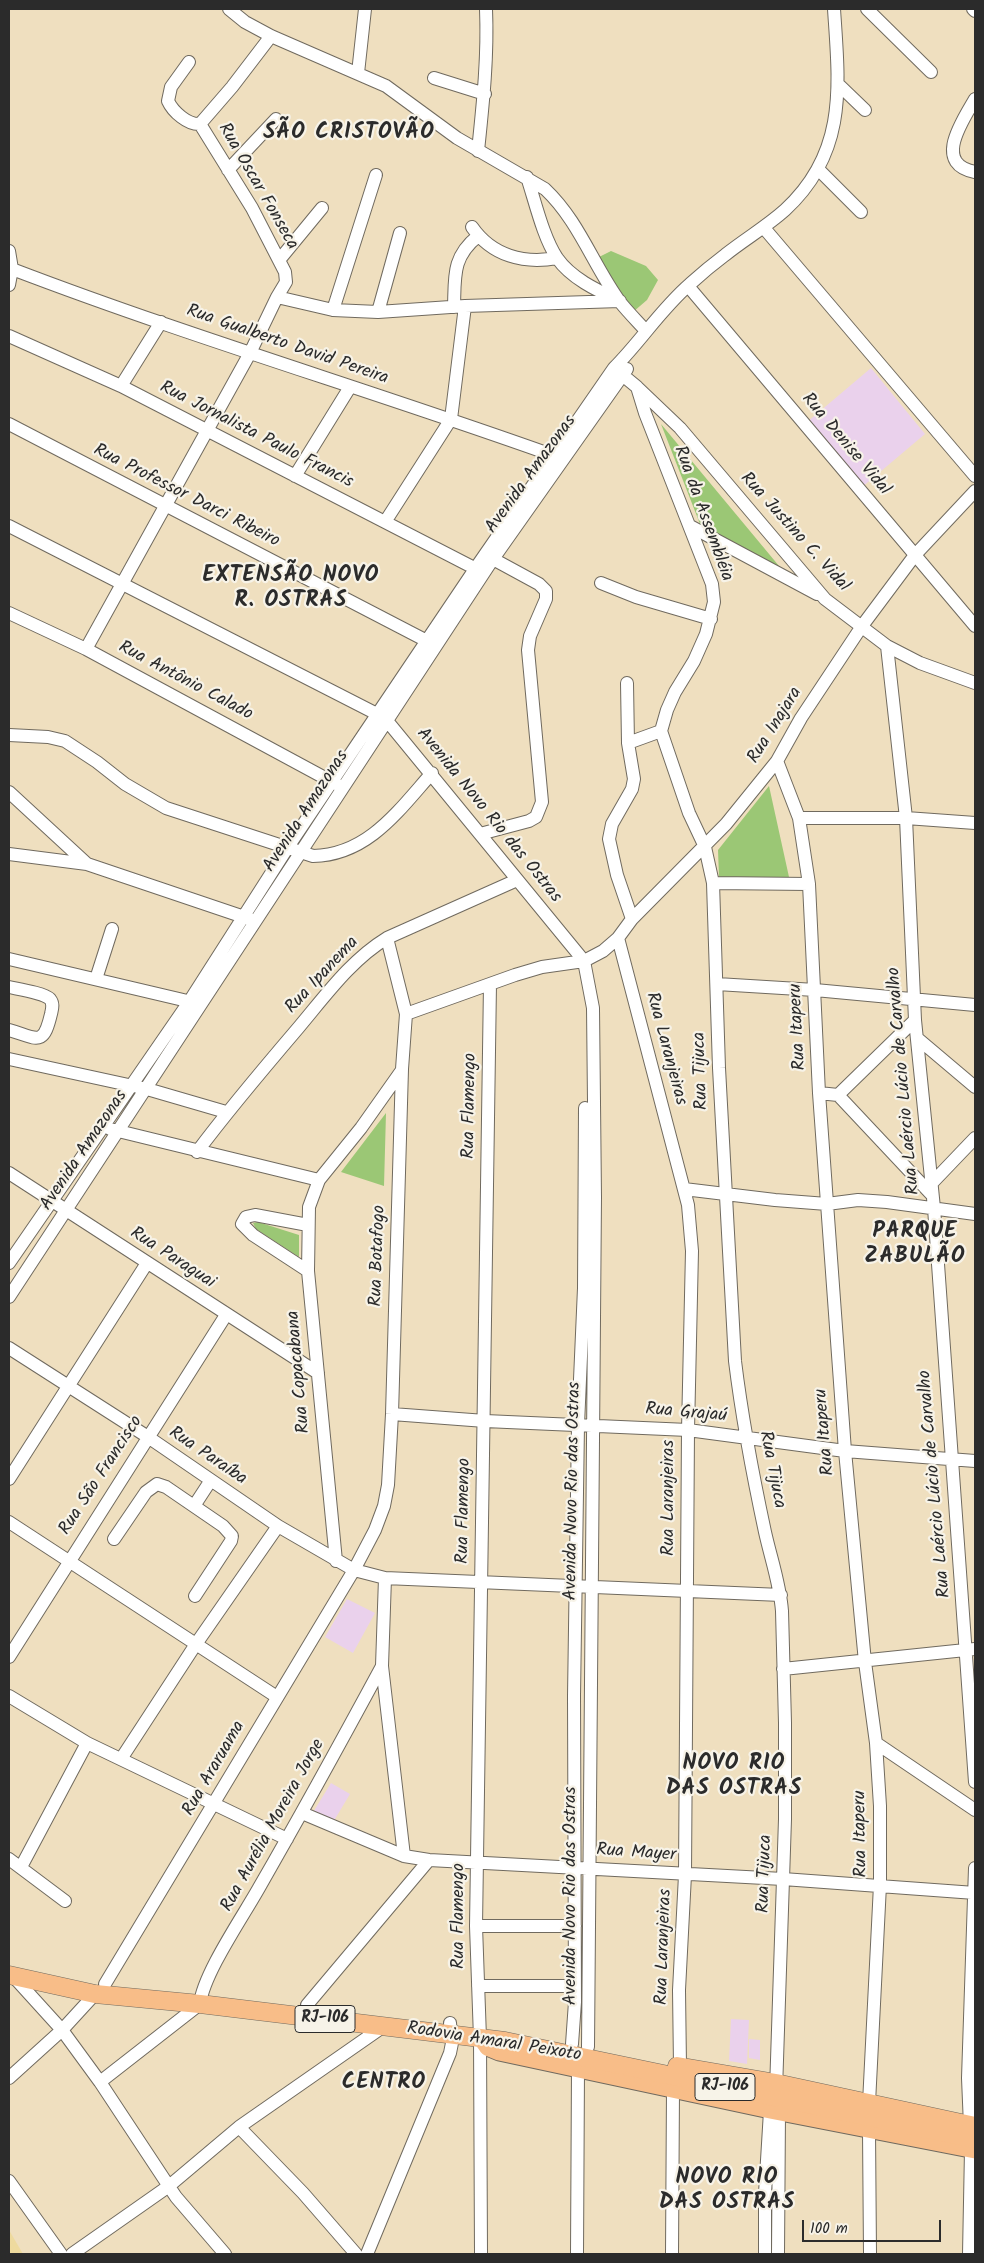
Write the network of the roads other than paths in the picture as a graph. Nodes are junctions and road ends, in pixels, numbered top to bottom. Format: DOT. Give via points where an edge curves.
graph roads {
  1 [pos="229,9"];
  2 [pos="365,9"];
  3 [pos="486,9"];
  4 [pos="834,9"];
  5 [pos="867,9"];
  6 [pos="272,36"];
  7 [pos="189,62"];
  8 [pos="931,72"];
  9 [pos="358,73"];
  10 [pos="434,78"];
  11 [pos="839,85"];
  12 [pos="485,94"];
  13 [pos="975,99"];
  14 [pos="865,110"];
  15 [pos="276,119"];
  16 [pos="200,124"];
  17 [pos="478,151"];
  18 [pos="818,169"];
  19 [pos="228,170"];
  20 [pos="975,172"];
  21 [pos="376,175"];
  22 [pos="527,177"];
  23 [pos="322,208"];
  24 [pos="861,212"];
  25 [pos="764,228"];
  26 [pos="400,233"];
  27 [pos="9,251"];
  28 [pos="557,258"];
  29 [pos="280,259"];
  30 [pos="12,269"];
  31 [pos="9,285"];
  32 [pos="688,286"];
  33 [pos="277,298"];
  34 [pos="620,301"];
  35 [pos="459,307"];
  36 [pos="333,310"];
  37 [pos="378,312"];
  38 [pos="161,322"];
  39 [pos="646,331"];
  40 [pos="9,336"];
  41 [pos="250,354"];
  42 [pos="619,372"];
  43 [pos="121,386"];
  44 [pos="350,387"];
  45 [pos="637,387"];
  46 [pos="451,419"];
  47 [pos="9,424"];
  48 [pos="208,430"];
  49 [pos="552,455"];
  50 [pos="295,476"];
  51 [pos="975,476"];
  52 [pos="975,491"];
  53 [pos="165,506"];
  54 [pos="386,522"];
  55 [pos="9,526"];
  56 [pos="690,526"];
  57 [pos="915,554"];
  58 [pos="493,559"];
  59 [pos="479,571"];
  60 [pos="122,584"];
  61 [pos="601,584"];
  62 [pos="825,599"];
  63 [pos="9,614"];
  64 [pos="712,618"];
  65 [pos="862,626"];
  66 [pos="975,626"];
  67 [pos="427,641"];
  68 [pos="887,646"];
  69 [pos="86,649"];
  70 [pos="627,682"];
  71 [pos="975,683"];
  72 [pos="377,714"];
  73 [pos="388,722"];
  74 [pos="662,731"];
  75 [pos="9,735"];
  76 [pos="628,743"];
  77 [pos="777,761"];
  78 [pos="432,773"];
  79 [pos="337,784"];
  80 [pos="9,792"];
  81 [pos="799,818"];
  82 [pos="906,818"];
  83 [pos="975,822"];
  84 [pos="480,834"];
  85 [pos="288,847"];
  86 [pos="705,847"];
  87 [pos="301,852"];
  88 [pos="9,854"];
  89 [pos="87,864"];
  90 [pos="517,880"];
  91 [pos="713,883"];
  92 [pos="809,884"];
  93 [pos="244,916"];
  94 [pos="632,919"];
  95 [pos="257,922"];
  96 [pos="112,929"];
  97 [pos="387,938"];
  98 [pos="618,938"];
  99 [pos="9,958"];
  100 [pos="580,962"];
  101 [pos="96,978"];
  102 [pos="490,984"];
  103 [pos="717,984"];
  104 [pos="9,987"];
  105 [pos="815,990"];
  106 [pos="914,1000"];
  107 [pos="195,1003"];
  108 [pos="975,1005"];
  109 [pos="406,1014"];
  110 [pos="914,1020"];
  111 [pos="9,1030"];
  112 [pos="917,1038"];
  113 [pos="9,1059"];
  114 [pos="402,1069"];
  115 [pos="130,1085"];
  116 [pos="975,1087"];
  117 [pos="147,1089"];
  118 [pos="820,1093"];
  119 [pos="838,1095"];
  120 [pos="226,1112"];
  121 [pos="103,1127"];
  122 [pos="117,1131"];
  123 [pos="975,1138"];
  124 [pos="197,1152"];
  125 [pos="9,1173"];
  126 [pos="319,1180"];
  127 [pos="684,1189"];
  128 [pos="931,1189"];
  129 [pos="726,1195"];
  130 [pos="52,1201"];
  131 [pos="827,1204"];
  132 [pos="934,1208"];
  133 [pos="66,1210"];
  134 [pos="975,1214"];
  135 [pos="308,1225"];
  136 [pos="9,1263"];
  137 [pos="147,1263"];
  138 [pos="308,1271"];
  139 [pos="9,1297"];
  140 [pos="226,1315"];
  141 [pos="9,1348"];
  142 [pos="318,1373"];
  143 [pos="69,1387"];
  144 [pos="392,1414"];
  145 [pos="485,1421"];
  146 [pos="578,1425"];
  147 [pos="593,1425"];
  148 [pos="688,1430"];
  149 [pos="148,1437"];
  150 [pos="748,1437"];
  151 [pos="845,1450"];
  152 [pos="950,1459"];
  153 [pos="975,1461"];
  154 [pos="9,1479"];
  155 [pos="211,1480"];
  156 [pos="194,1506"];
  157 [pos="9,1522"];
  158 [pos="278,1526"];
  159 [pos="114,1539"];
  160 [pos="336,1561"];
  161 [pos="68,1562"];
  162 [pos="354,1570"];
  163 [pos="385,1578"];
  164 [pos="481,1581"];
  165 [pos="577,1585"];
  166 [pos="591,1586"];
  167 [pos="688,1590"];
  168 [pos="781,1595"];
  169 [pos="195,1596"];
  170 [pos="196,1644"];
  171 [pos="971,1649"];
  172 [pos="9,1657"];
  173 [pos="864,1662"];
  174 [pos="382,1666"];
  175 [pos="783,1669"];
  176 [pos="9,1696"];
  177 [pos="277,1697"];
  178 [pos="87,1743"];
  179 [pos="876,1743"];
  180 [pos="121,1759"];
  181 [pos="975,1782"];
  182 [pos="215,1804"];
  183 [pos="975,1810"];
  184 [pos="302,1813"];
  185 [pos="287,1839"];
  186 [pos="404,1856"];
  187 [pos="9,1859"];
  188 [pos="429,1860"];
  189 [pos="477,1863"];
  190 [pos="21,1867"];
  191 [pos="575,1867"];
  192 [pos="590,1868"];
  193 [pos="975,1868"];
  194 [pos="685,1875"];
  195 [pos="784,1879"];
  196 [pos="880,1885"];
  197 [pos="975,1893"];
  198 [pos="65,1901"];
  199 [pos="476,1926"];
  200 [pos="575,1926"];
  201 [pos="10,1972"];
  202 [pos="478,1986"];
  203 [pos="575,1986"];
  204 [pos="100,1989"];
  205 [pos="200,1998"];
  206 [pos="307,2005"];
  207 [pos="384,2026"];
  208 [pos="450,2029"];
  209 [pos="62,2030"];
  210 [pos="480,2032"];
  211 [pos="580,2046"];
  212 [pos="680,2066"];
  213 [pos="578,2069"];
  214 [pos="9,2078"];
  215 [pos="100,2082"];
  216 [pos="673,2089"];
  217 [pos="775,2101"];
  218 [pos="869,2103"];
  219 [pos="239,2127"];
  220 [pos="869,2131"];
  221 [pos="973,2138"];
  222 [pos="9,2181"];
  223 [pos="169,2186"];
  224 [pos="61,2254"];
  225 [pos="72,2254"];
  226 [pos="225,2254"];
  227 [pos="356,2254"];
  228 [pos="367,2254"];
  229 [pos="481,2254"];
  230 [pos="577,2254"];
  231 [pos="672,2254"];
  232 [pos="765,2254"];
  233 [pos="778,2254"];
  234 [pos="870,2254"];
  235 [pos="969,2254"];
  1 -- 6 [label="street" via="245,22"];
  2 -- 9 [label="street"];
  3 -- 12 [label="street"];
  4 -- 11 [label="street, Avenida Amazonas"];
  5 -- 8 [label="street"];
  6 -- 9 [label="street"];
  6 -- 16 [label="street"];
  7 -- 16 [label="street" via="171,87 168,101 173,110 191,123"];
  9 -- 17 [label="street" via="386,86"];
  10 -- 12 [label="street"];
  11 -- 14 [label="street"];
  11 -- 18 [label="street, Avenida Amazonas" via="832,132"];
  12 -- 17 [label="street"];
  13 -- 20 [label="street" via="952,145 954,158 964,168"];
  15 -- 19 [label="street"];
  16 -- 19 [label="street, Rua Oscar Fonseca"];
  17 -- 22 [label="street"];
  18 -- 24 [label="street"];
  18 -- 25 [label="street, Avenida Amazonas" via="786,208"];
  19 -- 29 [label="street, Rua Oscar Fonseca"];
  21 -- 36 [label="street"];
  22 -- 28 [label="street"];
  22 -- 34 [label="street" via="557,200"];
  23 -- 29 [label="street"];
  25 -- 32 [label="street, Avenida Amazonas" via="725,254"];
  25 -- 51 [label="street"];
  26 -- 37 [label="street"];
  27 -- 30 [label="street"];
  28 -- 34 [label="street" via="593,288"];
  28 -- 35 [label="street" via="518,259 495,249 475,231 461,252 455,276"];
  29 -- 33 [label="street, Rua Oscar Fonseca" via="286,272 286,282"];
  30 -- 31 [label="street"];
  30 -- 38 [label="street, Rua Gualberto David Pereira"];
  32 -- 39 [label="street, Avenida Amazonas"];
  32 -- 57 [label="street, Rua Denise Vidal"];
  33 -- 36 [label="street"];
  33 -- 41 [label="street, Rua Oscar Fonseca"];
  34 -- 35 [label="street"];
  34 -- 39 [label="street"];
  35 -- 37 [label="street"];
  35 -- 46 [label="street"];
  36 -- 37 [label="street"];
  38 -- 41 [label="street, Rua Gualberto David Pereira"];
  38 -- 43 [label="street"];
  39 -- 42 [label="street, Avenida Amazonas"];
  40 -- 43 [label="street, Rua Jornalista Paulo Francis"];
  41 -- 44 [label="street, Rua Gualberto David Pereira"];
  41 -- 48 [label="street, Rua Oscar Fonseca"];
  42 -- 45 [label="street"];
  42 -- 49 [label="street, Avenida Amazonas"];
  42 -- 58 [label="street, Avenida Amazonas"];
  43 -- 48 [label="street, Rua Jornalista Paulo Francis"];
  44 -- 46 [label="street, Rua Gualberto David Pereira"];
  44 -- 50 [label="street"];
  45 -- 56 [label="street, Rua da Assembléia"];
  45 -- 62 [label="street, Rua Justino C. Vidal" via="680,428"];
  46 -- 49 [label="street, Rua Gualberto David Pereira"];
  46 -- 54 [label="street"];
  47 -- 53 [label="street, Rua Professor Darci Ribeiro"];
  48 -- 50 [label="street, Rua Jornalista Paulo Francis"];
  48 -- 53 [label="street, Rua Oscar Fonseca"];
  49 -- 59 [label="street, Avenida Amazonas"];
  50 -- 54 [label="street, Rua Jornalista Paulo Francis"];
  52 -- 57 [label="street, Rua Inajara"];
  53 -- 60 [label="street, Rua Oscar Fonseca"];
  53 -- 67 [label="street, Rua Professor Darci Ribeiro"];
  54 -- 59 [label="street, Rua Jornalista Paulo Francis"];
  55 -- 60 [label="street, Avenida Novo Rio das Ostras"];
  56 -- 62 [label="street"];
  56 -- 64 [label="street, Rua da Assembléia" via="712,584"];
  57 -- 65 [label="street, Rua Inajara"];
  57 -- 66 [label="street, Rua Denise Vidal"];
  58 -- 59 [label="street, Avenida Amazonas"];
  58 -- 84 [label="street" via="546,591 546,600 530,636 528,650 542,794 536,817"];
  59 -- 67 [label="street, Avenida Amazonas"];
  59 -- 73 [label="street, Avenida Amazonas"];
  60 -- 69 [label="street, Rua Oscar Fonseca"];
  60 -- 72 [label="street, Avenida Novo Rio das Ostras"];
  61 -- 64 [label="street"];
  62 -- 65 [label="street, Rua Justino C. Vidal"];
  63 -- 69 [label="street, Rua Antônio Calado"];
  64 -- 74 [label="street, Rua da Assembléia" via="694,661 667,710"];
  65 -- 68 [label="street, Rua Justino C. Vidal"];
  65 -- 77 [label="street, Rua Inajara" via="801,718"];
  67 -- 72 [label="street, Avenida Amazonas"];
  68 -- 71 [label="street, Rua Justino C. Vidal" via="920,663"];
  68 -- 82 [label="street, Rua Laércio Lúcio de Carvalho"];
  69 -- 79 [label="street, Rua Antônio Calado"];
  70 -- 76 [label="street"];
  72 -- 73 [label="street, Avenida Novo Rio das Ostras"];
  72 -- 79 [label="street, Avenida Amazonas"];
  73 -- 78 [label="street, Avenida Novo Rio das Ostras"];
  73 -- 79 [label="street, Avenida Amazonas"];
  74 -- 76 [label="street"];
  74 -- 86 [label="street" via="682,795"];
  75 -- 85 [label="street" via="65,741 125,784 166,808"];
  76 -- 94 [label="street" via="634,779 632,789 612,824 609,839"];
  77 -- 81 [label="street, Rua Itaperu"];
  77 -- 86 [label="street, Rua Inajara"];
  78 -- 84 [label="street, Avenida Novo Rio das Ostras"];
  78 -- 87 [label="street" via="371,837 328,856"];
  79 -- 85 [label="street, Avenida Amazonas"];
  79 -- 87 [label="street, Avenida Amazonas"];
  80 -- 89 [label="street"];
  81 -- 82 [label="street"];
  81 -- 92 [label="street, Rua Itaperu"];
  82 -- 83 [label="street"];
  82 -- 106 [label="street, Rua Laércio Lúcio de Carvalho"];
  84 -- 90 [label="street, Avenida Novo Rio das Ostras"];
  85 -- 87 [label="street"];
  85 -- 93 [label="street, Avenida Amazonas"];
  86 -- 91 [label="street, Rua Tijuca"];
  86 -- 94 [label="street, Rua Inajara"];
  87 -- 95 [label="street, Avenida Amazonas"];
  88 -- 89 [label="street"];
  89 -- 93 [label="street"];
  90 -- 97 [label="street, Rua Ipanema"];
  90 -- 100 [label="street, Avenida Novo Rio das Ostras"];
  91 -- 92 [label="street"];
  91 -- 103 [label="street, Rua Tijuca"];
  92 -- 105 [label="street, Rua Itaperu"];
  93 -- 95 [label="street"];
  93 -- 107 [label="street, Avenida Amazonas"];
  94 -- 98 [label="street, Rua Inajara"];
  95 -- 107 [label="street, Avenida Amazonas"];
  96 -- 101 [label="street"];
  97 -- 109 [label="street, Rua Botafogo"];
  97 -- 120 [label="street, Rua Ipanema" via="368,950 336,983"];
  98 -- 100 [label="street, Rua Inajara" via="603,951"];
  98 -- 127 [label="street, Rua Laranjeiras"];
  99 -- 101 [label="street"];
  100 -- 102 [label="street" via="542,967"];
  100 -- 146 [label="street, Avenida Novo Rio das Ostras" via="586,1003 584,1288"];
  100 -- 147 [label="street, Avenida Novo Rio das Ostras" via="593,1008"];
  101 -- 107 [label="street"];
  102 -- 109 [label="street"];
  102 -- 145 [label="street, Rua Flamengo"];
  103 -- 105 [label="street"];
  103 -- 129 [label="street, Rua Tijuca"];
  104 -- 111 [label="street" via="44,996 53,1005 47,1033 43,1037"];
  105 -- 106 [label="street"];
  105 -- 118 [label="street, Rua Itaperu"];
  106 -- 108 [label="street"];
  106 -- 110 [label="street, Rua Laércio Lúcio de Carvalho"];
  107 -- 115 [label="street, Avenida Amazonas"];
  107 -- 117 [label="street, Avenida Amazonas"];
  109 -- 114 [label="street, Rua Botafogo"];
  110 -- 112 [label="street, Rua Laércio Lúcio de Carvalho"];
  110 -- 119 [label="street"];
  112 -- 116 [label="street"];
  112 -- 128 [label="street, Rua Laércio Lúcio de Carvalho"];
  113 -- 115 [label="street"];
  114 -- 126 [label="street, Rua Copacabana"];
  114 -- 144 [label="street, Rua Botafogo"];
  115 -- 117 [label="street"];
  115 -- 121 [label="street, Avenida Amazonas"];
  117 -- 120 [label="street"];
  117 -- 122 [label="street, Avenida Amazonas"];
  118 -- 119 [label="street"];
  118 -- 131 [label="street, Rua Itaperu"];
  119 -- 128 [label="street"];
  120 -- 124 [label="street, Rua Ipanema"];
  121 -- 122 [label="street"];
  121 -- 130 [label="street, Avenida Amazonas"];
  122 -- 124 [label="street"];
  122 -- 133 [label="street, Avenida Amazonas"];
  123 -- 128 [label="street"];
  124 -- 126 [label="street"];
  125 -- 130 [label="street, Rua Paraguai"];
  126 -- 135 [label="street, Rua Copacabana" via="309,1207"];
  127 -- 129 [label="street"];
  127 -- 148 [label="street, Rua Laranjeiras" via="692,1251"];
  128 -- 132 [label="street, Rua Laércio Lúcio de Carvalho"];
  129 -- 131 [label="street"];
  129 -- 150 [label="street, Rua Tijuca" via="735,1361"];
  130 -- 133 [label="street, Rua Paraguai"];
  130 -- 136 [label="street, Avenida Amazonas"];
  131 -- 132 [label="street" via="858,1200"];
  131 -- 151 [label="street, Rua Itaperu"];
  132 -- 134 [label="street"];
  132 -- 152 [label="street, Rua Laércio Lúcio de Carvalho"];
  133 -- 137 [label="street, Rua Paraguai"];
  133 -- 139 [label="street, Avenida Amazonas"];
  135 -- 138 [label="street, Rua Copacabana"];
  135 -- 138 [label="street" via="255,1214 246,1217 242,1224 253,1235"];
  137 -- 140 [label="street, Rua Paraguai"];
  137 -- 143 [label="street"];
  138 -- 142 [label="street, Rua Copacabana"];
  140 -- 142 [label="street, Rua Paraguai"];
  140 -- 149 [label="street, Rua São Francisco"];
  141 -- 143 [label="street, Rua Paraíba"];
  142 -- 160 [label="street, Rua Copacabana"];
  143 -- 149 [label="street, Rua Paraíba"];
  143 -- 154 [label="street"];
  144 -- 145 [label="street, Rua Grajaú"];
  144 -- 162 [label="street, Rua Botafogo" via="384,1506"];
  145 -- 146 [label="street, Rua Grajaú"];
  145 -- 164 [label="street, Rua Flamengo"];
  146 -- 147 [label="street, Rua Grajaú"];
  146 -- 165 [label="street, Avenida Novo Rio das Ostras"];
  147 -- 148 [label="street, Rua Grajaú"];
  147 -- 166 [label="street, Avenida Novo Rio das Ostras"];
  148 -- 150 [label="street, Rua Grajaú"];
  148 -- 167 [label="street, Rua Laranjeiras"];
  149 -- 155 [label="street, Rua Paraíba"];
  149 -- 161 [label="street, Rua São Francisco"];
  150 -- 151 [label="street, Rua Grajaú"];
  150 -- 168 [label="street, Rua Tijuca" via="765,1533"];
  151 -- 152 [label="street, Rua Grajaú"];
  151 -- 173 [label="street, Rua Itaperu"];
  152 -- 153 [label="street, Rua Grajaú"];
  152 -- 171 [label="street, Rua Laércio Lúcio de Carvalho"];
  155 -- 156 [label="street"];
  155 -- 158 [label="street, Rua Paraíba"];
  156 -- 159 [label="street" via="166,1488 157,1484 152,1486"];
  156 -- 169 [label="street" via="232,1536"];
  157 -- 161 [label="street"];
  158 -- 160 [label="street, Rua Paraíba"];
  158 -- 170 [label="street"];
  160 -- 162 [label="street, Rua Paraíba"];
  161 -- 170 [label="street"];
  161 -- 172 [label="street, Rua São Francisco"];
  162 -- 163 [label="street, Rua Paraíba"];
  162 -- 177 [label="street, Rua Araruama"];
  163 -- 164 [label="street, Rua Paraíba"];
  163 -- 174 [label="street"];
  164 -- 165 [label="street, Rua Paraíba"];
  164 -- 189 [label="street, Rua Flamengo"];
  165 -- 166 [label="street, Rua Paraíba"];
  165 -- 191 [label="street, Avenida Novo Rio das Ostras"];
  166 -- 167 [label="street, Rua Paraíba"];
  166 -- 192 [label="street, Avenida Novo Rio das Ostras"];
  167 -- 168 [label="street, Rua Paraíba"];
  167 -- 194 [label="street, Rua Laranjeiras"];
  168 -- 175 [label="street, Rua Tijuca"];
  170 -- 177 [label="street"];
  170 -- 180 [label="street"];
  171 -- 173 [label="street"];
  171 -- 181 [label="street, Rua Laércio Lúcio de Carvalho"];
  173 -- 175 [label="street"];
  173 -- 179 [label="street, Rua Itaperu"];
  174 -- 184 [label="street, Rua Aurélia Moreira Jorge"];
  174 -- 186 [label="street"];
  175 -- 195 [label="street, Rua Tijuca"];
  176 -- 178 [label="street"];
  177 -- 182 [label="street, Rua Araruama"];
  178 -- 180 [label="street"];
  178 -- 190 [label="street"];
  179 -- 183 [label="street"];
  179 -- 196 [label="street, Rua Itaperu"];
  180 -- 182 [label="street"];
  182 -- 185 [label="street"];
  182 -- 204 [label="street, Rua Araruama"];
  184 -- 185 [label="street, Rua Aurélia Moreira Jorge"];
  184 -- 186 [label="street, Rua Mayer"];
  185 -- 205 [label="street, Rua Aurélia Moreira Jorge"];
  186 -- 188 [label="street, Rua Mayer"];
  187 -- 190 [label="street"];
  188 -- 189 [label="street, Rua Mayer"];
  188 -- 206 [label="street"];
  189 -- 191 [label="street, Rua Mayer"];
  189 -- 199 [label="street, Rua Flamengo"];
  190 -- 198 [label="street"];
  191 -- 192 [label="street, Rua Mayer"];
  191 -- 200 [label="street, Avenida Novo Rio das Ostras"];
  192 -- 194 [label="street, Rua Mayer"];
  192 -- 211 [label="street, Avenida Novo Rio das Ostras"];
  193 -- 197 [label="street"];
  194 -- 195 [label="street, Rua Mayer"];
  194 -- 212 [label="street, Rua Laranjeiras" via="679,1990"];
  195 -- 196 [label="street, Rua Mayer"];
  195 -- 217 [label="street, Rua Tijuca"];
  196 -- 197 [label="street, Rua Mayer"];
  196 -- 218 [label="street, Rua Itaperu"];
  197 -- 221 [label="street" via="968,2078"];
  199 -- 200 [label="street"];
  199 -- 202 [label="street, Rua Flamengo"];
  200 -- 203 [label="street, Avenida Novo Rio das Ostras"];
  201 -- 204 [label="highway, Rodovia Amaral Peixoto / RJ-106"];
  201 -- 209 [label="street"];
  202 -- 203 [label="street"];
  202 -- 210 [label="street, Rua Flamengo"];
  203 -- 211 [label="street, Avenida Novo Rio das Ostras"];
  204 -- 205 [label="highway, Rodovia Amaral Peixoto / RJ-106"];
  204 -- 209 [label="street, Rua Araruama"];
  205 -- 206 [label="highway, Rodovia Amaral Peixoto / RJ-106"];
  205 -- 207 [label="highway, Rodovia Amaral Peixoto / RJ-106"];
  205 -- 215 [label="street"];
  206 -- 208 [label="highway, Rodovia Amaral Peixoto / RJ-106"];
  207 -- 208 [label="highway, Rodovia Amaral Peixoto / RJ-106"];
  207 -- 219 [label="street"];
  208 -- 210 [label="highway, Rodovia Amaral Peixoto / RJ-106"];
  208 -- 228 [label="street" via="450,2053"];
  209 -- 214 [label="street, Rua Araruama"];
  209 -- 215 [label="street"];
  210 -- 211 [label="highway, Rodovia Amaral Peixoto / RJ-106"];
  210 -- 213 [label="main road" via="488,2048 499,2053"];
  210 -- 217 [label="highway, Rodovia Amaral Peixoto / RJ-106"];
  210 -- 229 [label="street, Rua Flamengo"];
  211 -- 212 [label="highway, Rodovia Amaral Peixoto / RJ-106"];
  212 -- 217 [label="highway, Rodovia Amaral Peixoto / RJ-106"];
  213 -- 216 [label="main road"];
  213 -- 230 [label="street"];
  215 -- 223 [label="street"];
  216 -- 217 [label="main road"];
  216 -- 231 [label="street"];
  217 -- 218 [label="highway, Rodovia Amaral Peixoto / RJ-106"];
  217 -- 220 [label="main road"];
  217 -- 221 [label="highway, Rodovia Amaral Peixoto / RJ-106"];
  217 -- 232 [label="street" via="765,2193"];
  217 -- 233 [label="street"];
  218 -- 221 [label="highway, Rodovia Amaral Peixoto / RJ-106"];
  219 -- 223 [label="street"];
  219 -- 227 [label="street"];
  220 -- 221 [label="main road"];
  220 -- 234 [label="street"];
  221 -- 235 [label="street"];
  222 -- 224 [label="street"];
  223 -- 225 [label="street"];
  223 -- 226 [label="street" via="186,2211"];
}
